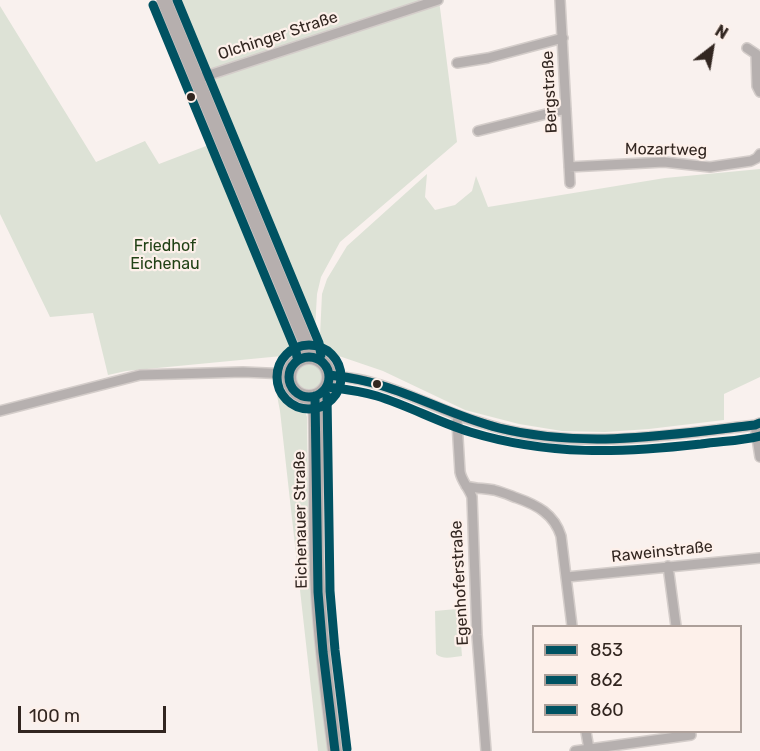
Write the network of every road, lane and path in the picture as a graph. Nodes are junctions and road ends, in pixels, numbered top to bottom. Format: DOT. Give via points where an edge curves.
graph roads {
  1 [pos="164,0"];
  2 [pos="438,0"];
  3 [pos="560,0"];
  4 [pos="562,38"];
  5 [pos="747,48"];
  6 [pos="457,63"];
  7 [pos="196,79"];
  8 [pos="760,92"];
  9 [pos="566,109"];
  10 [pos="477,130"];
  11 [pos="760,154"];
  12 [pos="569,166"];
  13 [pos="570,183"];
  14 [pos="309,356"];
  15 [pos="289,374"];
  16 [pos="329,375"];
  17 [pos="315,396"];
  18 [pos="0,411"];
  19 [pos="459,416"];
  20 [pos="757,424"];
  21 [pos="760,456"];
  22 [pos="466,486"];
  23 [pos="760,558"];
  24 [pos="668,567"];
  25 [pos="567,577"];
  26 [pos="572,625"];
  27 [pos="676,625"];
  28 [pos="586,733"];
  29 [pos="690,733"];
  30 [pos="589,749"];
  31 [pos="335,751"];
  32 [pos="486,751"];
  33 [pos="575,751"];
  1 -- 7 [label="main road"];
  2 -- 7 [label="street, Olchinger Straße"];
  3 -- 4 [label="street, Bergstraße"];
  4 -- 6 [label="street"];
  4 -- 9 [label="street, Bergstraße"];
  5 -- 8 [label="street" via="756,54"];
  7 -- 14 [label="main road"];
  9 -- 10 [label="street"];
  9 -- 12 [label="street, Bergstraße"];
  11 -- 12 [label="street, Mozartweg" via="751,161 710,167 664,162"];
  12 -- 13 [label="street, Bergstraße"];
  14 -- 15 [label="main road" via="292,365"];
  14 -- 16 [label="main road" via="322,361"];
  15 -- 17 [label="main road" via="294,390 305,397"];
  15 -- 18 [label="street" via="140,375"];
  16 -- 17 [label="main road" via="325,389"];
  16 -- 19 [label="street" via="378,384"];
  17 -- 31 [label="main road, Eichenauer Straße" via="318,592"];
  19 -- 20 [label="street" via="515,432 597,440"];
  19 -- 22 [label="street, Egenhoferstraße" via="460,472"];
  20 -- 21 [label="street"];
  22 -- 25 [label="street" via="497,491 545,511 558,527"];
  22 -- 32 [label="street, Egenhoferstraße" via="471,497"];
  23 -- 24 [label="street, Raweinstraße"];
  24 -- 25 [label="street, Raweinstraße"];
  24 -- 27 [label="street"];
  25 -- 26 [label="street"];
  28 -- 30 [label="street"];
  29 -- 30 [label="street"];
  30 -- 33 [label="street"];
}
